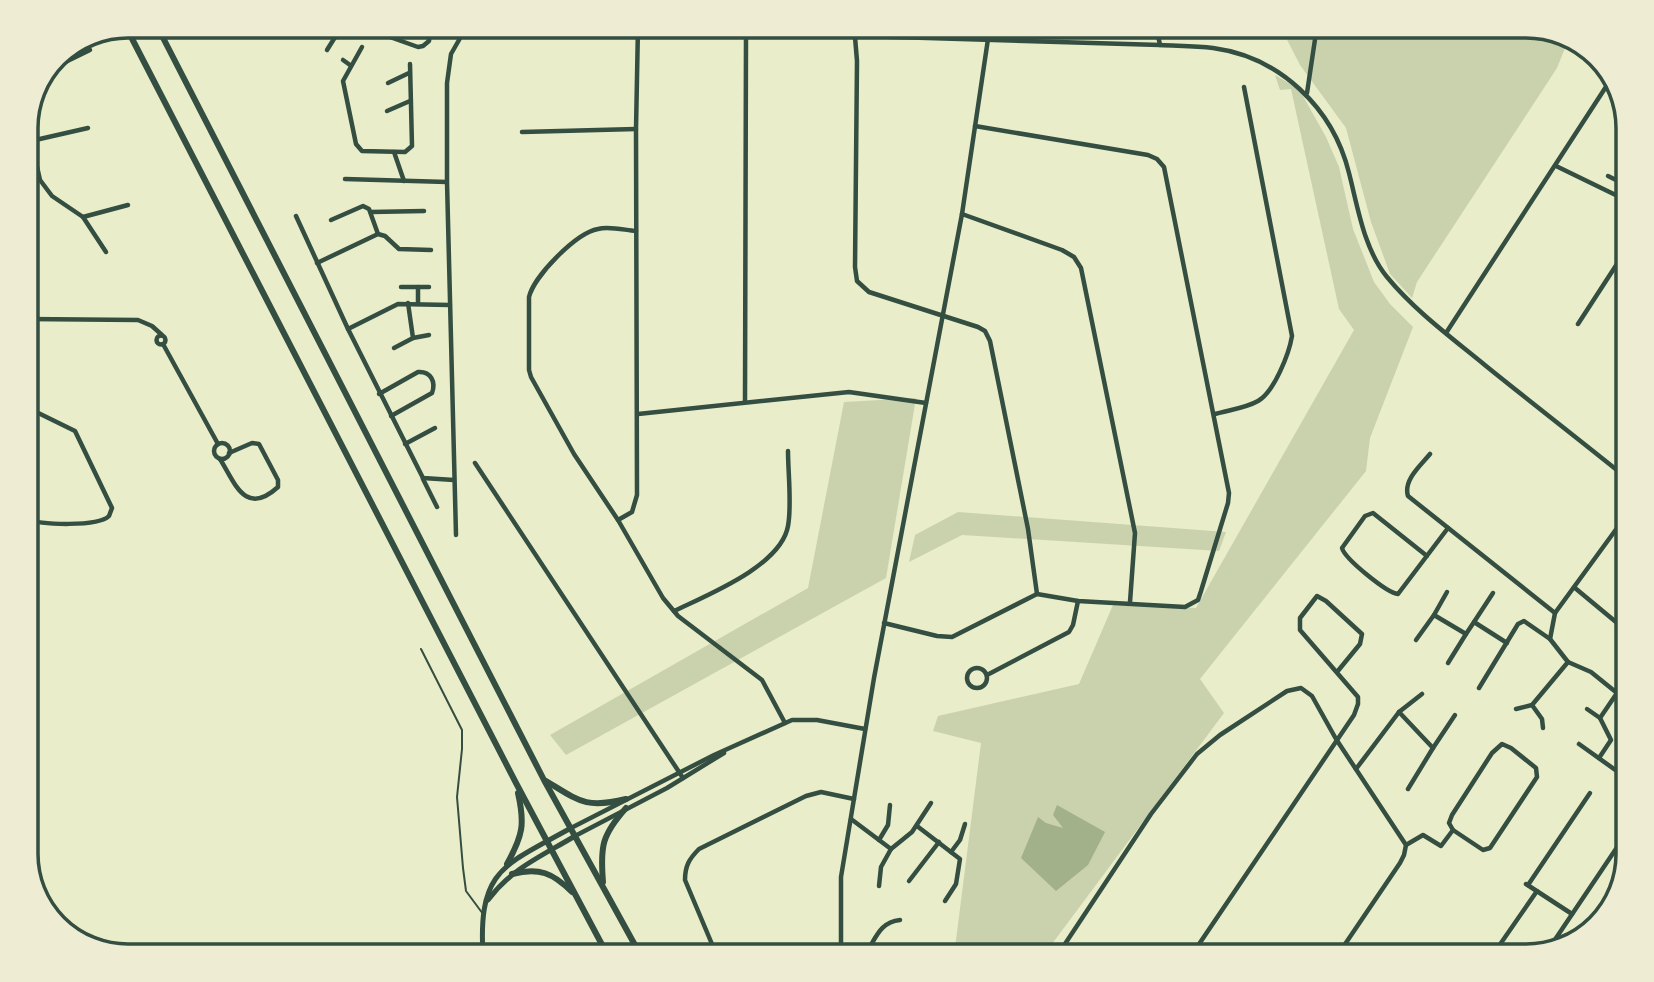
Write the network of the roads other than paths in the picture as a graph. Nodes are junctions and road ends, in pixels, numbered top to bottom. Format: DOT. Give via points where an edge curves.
graph roads {
  1 [pos="133,39"];
  2 [pos="164,39"];
  3 [pos="334,39"];
  4 [pos="396,39"];
  5 [pos="429,39"];
  6 [pos="459,39"];
  7 [pos="638,39"];
  8 [pos="746,39"];
  9 [pos="855,39"];
  10 [pos="988,39"];
  11 [pos="1159,39"];
  12 [pos="1315,39"];
  13 [pos="1160,45"];
  14 [pos="362,47"];
  15 [pos="90,50"];
  16 [pos="327,50"];
  17 [pos="71,60"];
  18 [pos="343,60"];
  19 [pos="410,64"];
  20 [pos="350,65"];
  21 [pos="409,73"];
  22 [pos="388,83"];
  23 [pos="1244,87"];
  24 [pos="1605,88"];
  25 [pos="1306,93"];
  26 [pos="411,101"];
  27 [pos="387,111"];
  28 [pos="975,126"];
  29 [pos="88,128"];
  30 [pos="636,129"];
  31 [pos="522,132"];
  32 [pos="39,139"];
  33 [pos="394,152"];
  34 [pos="1556,166"];
  35 [pos="1608,176"];
  36 [pos="39,177"];
  37 [pos="345,179"];
  38 [pos="1615,180"];
  39 [pos="404,181"];
  40 [pos="447,182"];
  41 [pos="1615,195"];
  42 [pos="128,205"];
  43 [pos="424,211"];
  44 [pos="370,212"];
  45 [pos="962,214"];
  46 [pos="296,216"];
  47 [pos="83,218"];
  48 [pos="331,220"];
  49 [pos="636,231"];
  50 [pos="378,234"];
  51 [pos="431,250"];
  52 [pos="106,252"];
  53 [pos="317,263"];
  54 [pos="1615,267"];
  55 [pos="401,287"];
  56 [pos="418,287"];
  57 [pos="429,287"];
  58 [pos="408,303"];
  59 [pos="418,304"];
  60 [pos="450,305"];
  61 [pos="942,317"];
  62 [pos="39,319"];
  63 [pos="1578,324"];
  64 [pos="348,329"];
  65 [pos="1446,333"];
  66 [pos="429,335"];
  67 [pos="413,338"];
  68 [pos="394,348"];
  69 [pos="379,394"];
  70 [pos="745,402"];
  71 [pos="926,403"];
  72 [pos="39,413"];
  73 [pos="638,414"];
  74 [pos="1214,414"];
  75 [pos="391,416"];
  76 [pos="435,428"];
  77 [pos="218,444"];
  78 [pos="405,444"];
  79 [pos="788,451"];
  80 [pos="229,453"];
  81 [pos="1430,454"];
  82 [pos="220,459"];
  83 [pos="475,463"];
  84 [pos="1615,469"];
  85 [pos="423,478"];
  86 [pos="454,480"];
  87 [pos="437,507"];
  88 [pos="618,520"];
  89 [pos="39,523"];
  90 [pos="1448,528"];
  91 [pos="1616,530"];
  92 [pos="456,535"];
  93 [pos="1427,556"];
  94 [pos="1574,587"];
  95 [pos="1447,592"];
  96 [pos="1493,593"];
  97 [pos="1037,594"];
  98 [pos="1078,601"];
  99 [pos="1130,602"];
  100 [pos="674,611"];
  101 [pos="1555,613"];
  102 [pos="1434,615"];
  103 [pos="1474,622"];
  104 [pos="1616,622"];
  105 [pos="884,623"];
  106 [pos="1466,634"];
  107 [pos="1550,639"];
  108 [pos="1416,640"];
  109 [pos="1507,643"];
  110 [pos="421,649"];
  111 [pos="1568,662"];
  112 [pos="1448,663"];
  113 [pos="1337,672"];
  114 [pos="987,675"];
  115 [pos="1479,688"];
  116 [pos="1616,692"];
  117 [pos="1422,694"];
  118 [pos="1616,695"];
  119 [pos="1532,705"];
  120 [pos="1516,709"];
  121 [pos="1587,709"];
  122 [pos="1399,712"];
  123 [pos="1455,715"];
  124 [pos="1600,718"];
  125 [pos="785,723"];
  126 [pos="1543,728"];
  127 [pos="865,729"];
  128 [pos="1336,739"];
  129 [pos="1579,744"];
  130 [pos="730,748"];
  131 [pos="1433,748"];
  132 [pos="1599,758"];
  133 [pos="1356,769"];
  134 [pos="1616,769"];
  135 [pos="679,772"];
  136 [pos="683,778"];
  137 [pos="544,780"];
  138 [pos="516,783"];
  139 [pos="1408,789"];
  140 [pos="1590,793"];
  141 [pos="626,799"];
  142 [pos="854,799"];
  143 [pos="931,803"];
  144 [pos="890,805"];
  145 [pos="626,808"];
  146 [pos="850,819"];
  147 [pos="965,824"];
  148 [pos="917,825"];
  149 [pos="571,828"];
  150 [pos="1453,830"];
  151 [pos="575,836"];
  152 [pos="879,839"];
  153 [pos="547,841"];
  154 [pos="939,842"];
  155 [pos="1406,845"];
  156 [pos="891,849"];
  157 [pos="1616,849"];
  158 [pos="552,850"];
  159 [pos="951,852"];
  160 [pos="507,864"];
  161 [pos="512,874"];
  162 [pos="909,881"];
  163 [pos="604,884"];
  164 [pos="879,886"];
  165 [pos="1537,891"];
  166 [pos="578,899"];
  167 [pos="945,901"];
  168 [pos="486,903"];
  169 [pos="483,915"];
  170 [pos="1572,915"];
  171 [pos="900,920"];
  172 [pos="1556,938"];
  173 [pos="483,944"];
  174 [pos="602,944"];
  175 [pos="635,944"];
  176 [pos="712,944"];
  177 [pos="841,944"];
  178 [pos="872,944"];
  179 [pos="1065,944"];
  180 [pos="1199,944"];
  181 [pos="1345,944"];
  182 [pos="1500,944"];
  1 -- 138 [label="main road"];
  2 -- 137 [label="main road"];
  3 -- 16 [label="street"];
  4 -- 5 [label="street" via="418,47"];
  6 -- 40 [label="street" via="447,69"];
  7 -- 30 [label="street"];
  8 -- 70 [label="street"];
  9 -- 61 [label="street" via="857,281 869,292"];
  10 -- 13 [label="street"];
  10 -- 28 [label="street"];
  11 -- 13 [label="street"];
  12 -- 25 [label="street"];
  13 -- 25 [label="street" via="1213,48 1248,57"];
  14 -- 20 [label="street"];
  15 -- 17 [label="street"];
  18 -- 20 [label="street"];
  19 -- 21 [label="street"];
  20 -- 33 [label="street" via="343,81 356,144 362,151"];
  21 -- 22 [label="street"];
  21 -- 26 [label="street"];
  23 -- 74 [label="street" via="1293,336 1267,394 1251,405"];
  24 -- 34 [label="street"];
  25 -- 65 [label="street" via="1338,138 1362,225 1385,274"];
  26 -- 27 [label="street"];
  26 -- 33 [label="street" via="412,146"];
  28 -- 45 [label="street"];
  28 -- 74 [label="street" via="1148,155 1160,162"];
  29 -- 32 [label="street"];
  30 -- 31 [label="street"];
  30 -- 49 [label="street"];
  33 -- 39 [label="street"];
  34 -- 41 [label="street"];
  34 -- 65 [label="street"];
  35 -- 38 [label="street"];
  36 -- 47 [label="street" via="52,196"];
  37 -- 39 [label="street"];
  39 -- 40 [label="street"];
  40 -- 60 [label="street"];
  42 -- 47 [label="street"];
  43 -- 44 [label="street"];
  44 -- 48 [label="street" via="362,205"];
  44 -- 50 [label="street"];
  45 -- 61 [label="street"];
  45 -- 99 [label="street" via="1062,250 1081,268 1135,533"];
  46 -- 53 [label="street"];
  47 -- 52 [label="street"];
  49 -- 73 [label="street"];
  49 -- 88 [label="street" via="588,231 537,280 529,297 531,377"];
  50 -- 51 [label="street" via="399,248"];
  50 -- 53 [label="street"];
  53 -- 64 [label="street"];
  54 -- 63 [label="street"];
  55 -- 56 [label="street"];
  56 -- 57 [label="street"];
  56 -- 59 [label="street"];
  58 -- 59 [label="street"];
  58 -- 64 [label="street"];
  58 -- 67 [label="street"];
  59 -- 60 [label="street"];
  60 -- 86 [label="street"];
  61 -- 71 [label="street"];
  61 -- 97 [label="street" via="982,329 990,341"];
  62 -- 77 [label="street" via="143,321 152,326 166,339 163,344"];
  64 -- 69 [label="street"];
  65 -- 84 [label="street"];
  66 -- 67 [label="street"];
  67 -- 68 [label="street"];
  69 -- 75 [label="street"];
  69 -- 75 [label="street" via="418,372 424,371 433,382 432,393"];
  70 -- 71 [label="street" via="849,392"];
  70 -- 73 [label="street"];
  71 -- 105 [label="street"];
  72 -- 89 [label="street" via="75,431 112,512 106,520 93,523"];
  73 -- 88 [label="street" via="636,505"];
  74 -- 99 [label="street" via="1229,493 1198,600 1185,607"];
  75 -- 78 [label="street"];
  76 -- 78 [label="street"];
  77 -- 80 [label="street" via="225,444"];
  77 -- 82 [label="street" via="214,452"];
  78 -- 85 [label="street"];
  79 -- 100 [label="street" via="788,526 780,543 766,561"];
  80 -- 82 [label="street"];
  80 -- 82 [label="street" via="259,444 278,487 261,498 245,497"];
  81 -- 90 [label="street" via="1406,489 1411,500"];
  83 -- 135 [label="street"];
  85 -- 86 [label="street"];
  85 -- 87 [label="street"];
  86 -- 92 [label="street"];
  88 -- 100 [label="street"];
  90 -- 93 [label="street"];
  90 -- 101 [label="street"];
  91 -- 94 [label="street"];
  93 -- 93 [label="street" via="1373,513 1368,513 1342,548 1395,594 1404,589"];
  94 -- 101 [label="street"];
  94 -- 104 [label="street"];
  95 -- 102 [label="street"];
  96 -- 103 [label="street"];
  97 -- 98 [label="street"];
  97 -- 105 [label="street" via="951,637"];
  98 -- 99 [label="street"];
  98 -- 114 [label="street" via="1069,632"];
  100 -- 125 [label="street" via="762,680"];
  101 -- 107 [label="street"];
  102 -- 106 [label="street"];
  102 -- 108 [label="street"];
  103 -- 106 [label="street"];
  103 -- 109 [label="street"];
  105 -- 127 [label="street"];
  106 -- 112 [label="street"];
  107 -- 109 [label="street" via="1523,620"];
  107 -- 111 [label="street"];
  109 -- 115 [label="street"];
  110 -- 169 [label="lane" via="462,730 457,797 463,868 466,891"];
  111 -- 116 [label="street" via="1591,672"];
  111 -- 119 [label="street"];
  113 -- 113 [label="street" via="1362,634 1317,596 1298,625"];
  113 -- 128 [label="street" via="1359,701"];
  114 -- 114 [label="street" via="979,689 967,681 975,668"];
  117 -- 122 [label="street"];
  118 -- 124 [label="street"];
  119 -- 120 [label="street"];
  119 -- 126 [label="street"];
  121 -- 124 [label="street"];
  122 -- 131 [label="street"];
  122 -- 133 [label="street"];
  123 -- 131 [label="street"];
  124 -- 132 [label="street" via="1611,740"];
  125 -- 127 [label="street" via="817,720"];
  125 -- 130 [label="street"];
  127 -- 142 [label="street"];
  128 -- 133 [label="street"];
  128 -- 179 [label="street" via="1312,696 1298,688 1210,742 1151,814"];
  128 -- 180 [label="street"];
  129 -- 132 [label="street"];
  130 -- 135 [label="street"];
  130 -- 136 [label="street"];
  131 -- 139 [label="street"];
  132 -- 134 [label="street"];
  133 -- 155 [label="street"];
  135 -- 136 [label="street"];
  135 -- 141 [label="street"];
  136 -- 145 [label="street"];
  137 -- 141 [label="main road" via="586,803 604,805"];
  137 -- 149 [label="main road"];
  138 -- 153 [label="main road"];
  138 -- 160 [label="main road" via="523,829"];
  140 -- 165 [label="street" via="1527,884"];
  141 -- 149 [label="street"];
  142 -- 146 [label="street"];
  142 -- 176 [label="street" via="821,792 806,796 692,856 685,880"];
  143 -- 148 [label="street"];
  144 -- 152 [label="street" via="890,820"];
  145 -- 151 [label="street"];
  145 -- 163 [label="main road" via="602,844"];
  146 -- 152 [label="street"];
  146 -- 177 [label="street" via="839,890"];
  147 -- 159 [label="street"];
  148 -- 154 [label="street"];
  148 -- 156 [label="street"];
  149 -- 151 [label="main road"];
  149 -- 153 [label="street"];
  150 -- 150 [label="street" via="1449,823 1452,815 1497,747 1506,746 1536,768 1537,777 1488,850"];
  150 -- 155 [label="street" via="1441,846 1423,835"];
  151 -- 158 [label="street"];
  151 -- 163 [label="main road"];
  152 -- 156 [label="street"];
  153 -- 158 [label="main road"];
  153 -- 160 [label="street"];
  154 -- 159 [label="street"];
  154 -- 162 [label="street"];
  155 -- 181 [label="street" via="1404,855"];
  156 -- 164 [label="street" via="881,866"];
  157 -- 170 [label="street"];
  158 -- 161 [label="street"];
  158 -- 166 [label="main road"];
  159 -- 167 [label="street" via="960,864 956,884"];
  160 -- 168 [label="street" via="492,882"];
  161 -- 166 [label="main road" via="546,872"];
  161 -- 168 [label="street"];
  163 -- 175 [label="main road"];
  165 -- 170 [label="street"];
  165 -- 182 [label="street"];
  166 -- 174 [label="main road"];
  168 -- 169 [label="street"];
  169 -- 173 [label="street"];
  170 -- 172 [label="street"];
  171 -- 178 [label="street" via="886,923"];
}
